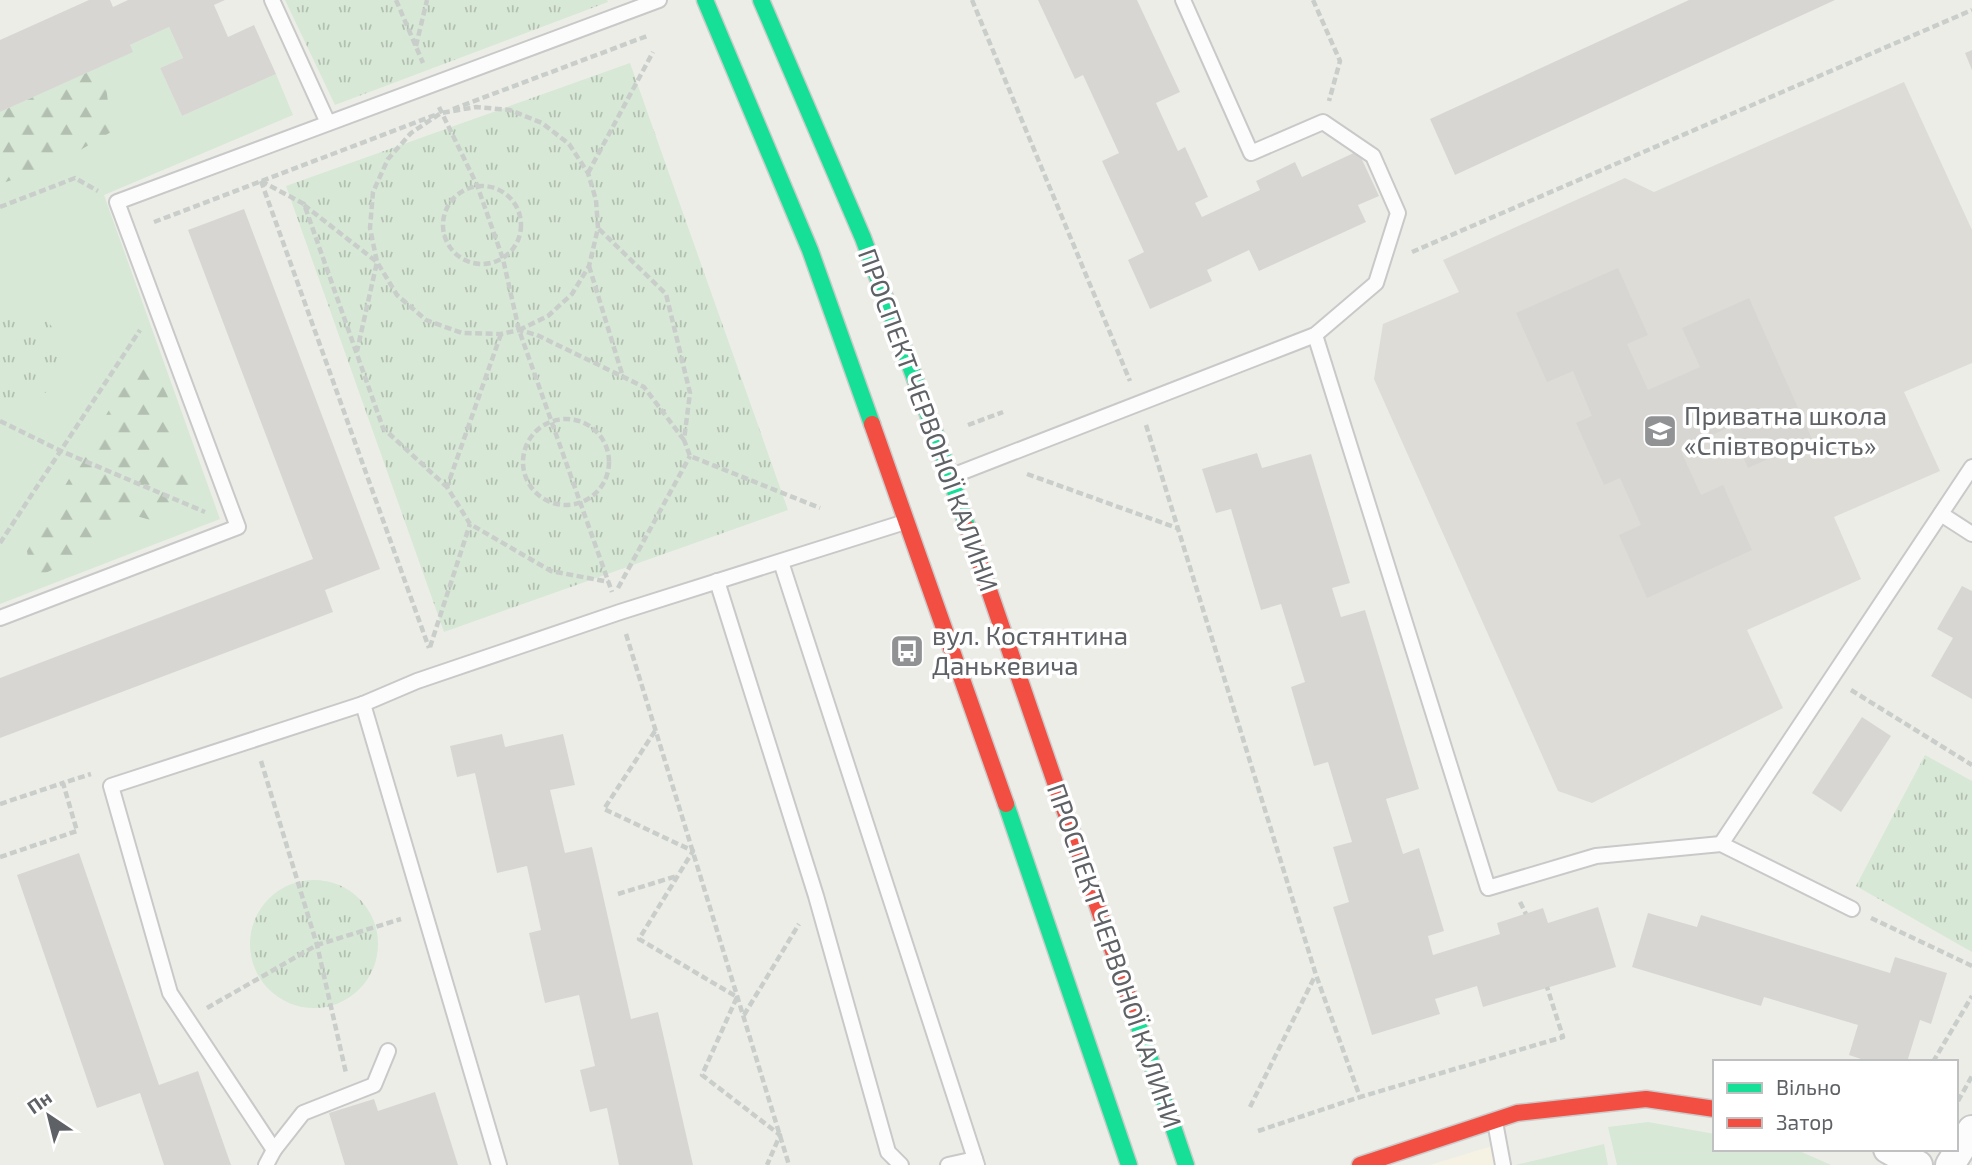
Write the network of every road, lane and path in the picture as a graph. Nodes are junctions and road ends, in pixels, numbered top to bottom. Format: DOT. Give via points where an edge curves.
graph roads {
  1 [pos="272,0"];
  2 [pos="396,0"];
  3 [pos="427,0"];
  4 [pos="659,0"];
  5 [pos="705,0"];
  6 [pos="761,0"];
  7 [pos="972,0"];
  8 [pos="1183,0"];
  9 [pos="1313,0"];
  10 [pos="1972,10"];
  11 [pos="647,36"];
  12 [pos="416,46"];
  13 [pos="653,52"];
  14 [pos="431,85"];
  15 [pos="441,113"];
  16 [pos="1323,122"];
  17 [pos="328,123"];
  18 [pos="233,159"];
  19 [pos="588,173"];
  20 [pos="261,181"];
  21 [pos="477,185"];
  22 [pos="117,202"];
  23 [pos="304,204"];
  24 [pos="0,207"];
  25 [pos="154,222"];
  26 [pos="598,228"];
  27 [pos="503,259"];
  28 [pos="377,262"];
  29 [pos="1382,264"];
  30 [pos="589,266"];
  31 [pos="156,306"];
  32 [pos="519,330"];
  33 [pos="501,334"];
  34 [pos="1315,335"];
  35 [pos="357,354"];
  36 [pos="623,377"];
  37 [pos="1139,404"];
  38 [pos="1003,412"];
  39 [pos="0,421"];
  40 [pos="552,422"];
  41 [pos="961,428"];
  42 [pos="684,440"];
  43 [pos="61,451"];
  44 [pos="690,456"];
  45 [pos="1972,467"];
  46 [pos="1026,474"];
  47 [pos="950,477"];
  48 [pos="447,487"];
  49 [pos="581,503"];
  50 [pos="820,508"];
  51 [pos="1941,514"];
  52 [pos="906,521"];
  53 [pos="470,524"];
  54 [pos="238,527"];
  55 [pos="1178,528"];
  56 [pos="1972,534"];
  57 [pos="0,543"];
  58 [pos="780,562"];
  59 [pos="717,581"];
  60 [pos="609,582"];
  61 [pos="620,612"];
  62 [pos="0,618"];
  63 [pos="429,648"];
  64 [pos="1831,678"];
  65 [pos="417,681"];
  66 [pos="363,704"];
  67 [pos="656,730"];
  68 [pos="254,739"];
  69 [pos="1972,765"];
  70 [pos="63,783"];
  71 [pos="0,804"];
  72 [pos="1721,844"];
  73 [pos="693,851"];
  74 [pos="677,876"];
  75 [pos="618,894"];
  76 [pos="816,896"];
  77 [pos="1852,909"];
  78 [pos="424,912"];
  79 [pos="317,945"];
  80 [pos="1972,966"];
  81 [pos="1316,975"];
  82 [pos="1546,987"];
  83 [pos="1972,996"];
  84 [pos="737,997"];
  85 [pos="743,1016"];
  86 [pos="188,1019"];
  87 [pos="388,1051"];
  88 [pos="1934,1060"];
  89 [pos="1972,1076"];
  90 [pos="351,1094"];
  91 [pos="1360,1097"];
  92 [pos="1958,1101"];
  93 [pos="1250,1107"];
  94 [pos="1713,1109"];
  95 [pos="1495,1120"];
  96 [pos="1972,1130"];
  97 [pos="1258,1131"];
  98 [pos="780,1135"];
  99 [pos="274,1150"];
  100 [pos="1892,1151"];
  101 [pos="976,1162"];
  102 [pos="1369,1164"];
  103 [pos="266,1165"];
  104 [pos="499,1165"];
  105 [pos="767,1165"];
  106 [pos="789,1165"];
  107 [pos="901,1165"];
  108 [pos="948,1165"];
  109 [pos="1129,1165"];
  110 [pos="1186,1165"];
  111 [pos="1503,1165"];
  112 [pos="1918,1165"];
  113 [pos="1950,1165"];
  1 -- 17 [label="lane"];
  2 -- 12 [label="path"];
  3 -- 12 [label="path"];
  4 -- 14 [label="lane"];
  5 -- 52 [label="main road, ПРОСПЕКТ ЧЕРВОНОЇ КАЛИНИ" via="810,250"];
  6 -- 47 [label="main road, ПРОСПЕКТ ЧЕРВОНОЇ КАЛИНИ" via="863,238"];
  7 -- 37 [label="path"];
  8 -- 16 [label="lane" via="1251,153"];
  9 -- 16 [label="path" via="1340,61"];
  10 -- 29 [label="path"];
  11 -- 15 [label="path"];
  12 -- 14 [label="path"];
  13 -- 19 [label="path"];
  14 -- 15 [label="path"];
  14 -- 17 [label="lane"];
  15 -- 19 [label="path" via="476,107 510,110 542,123 569,144"];
  15 -- 20 [label="path"];
  15 -- 21 [label="path"];
  15 -- 28 [label="path" via="411,133 388,159 373,192 370,228"];
  16 -- 29 [label="lane" via="1373,156 1398,213"];
  17 -- 18 [label="lane"];
  18 -- 20 [label="path"];
  18 -- 22 [label="lane"];
  19 -- 26 [label="path"];
  20 -- 23 [label="path"];
  20 -- 25 [label="path"];
  20 -- 63 [label="path"];
  21 -- 27 [label="path"];
  21 -- 27 [label="path" via="503,191 520,212 520,239"];
  21 -- 27 [label="path" via="465,189 446,207 442,219 447,244 466,261 491,264"];
  22 -- 24 [label="path" via="75,177"];
  22 -- 31 [label="lane"];
  23 -- 28 [label="path"];
  23 -- 35 [label="path"];
  26 -- 30 [label="path"];
  26 -- 42 [label="path" via="666,295 690,393"];
  27 -- 32 [label="path"];
  28 -- 33 [label="path" via="397,295 426,320 462,333"];
  28 -- 35 [label="path"];
  29 -- 34 [label="lane" via="1376,283"];
  30 -- 32 [label="path" via="572,294 548,316"];
  30 -- 36 [label="path"];
  31 -- 43 [label="path"];
  31 -- 54 [label="lane"];
  32 -- 33 [label="path"];
  32 -- 36 [label="path"];
  32 -- 40 [label="path"];
  33 -- 48 [label="path"];
  34 -- 37 [label="lane"];
  34 -- 72 [label="lane" via="1488,888 1595,856"];
  35 -- 48 [label="path" via="383,428"];
  36 -- 42 [label="path" via="644,387"];
  37 -- 47 [label="lane"];
  37 -- 55 [label="path"];
  38 -- 41 [label="path"];
  39 -- 43 [label="path"];
  40 -- 49 [label="path"];
  40 -- 49 [label="path" via="538,429 529,441 524,455 529,484 551,503"];
  40 -- 49 [label="path" via="579,421 601,436 607,448 608,475 593,497"];
  42 -- 44 [label="path"];
  43 -- 54 [label="path"];
  43 -- 57 [label="path"];
  44 -- 50 [label="path"];
  44 -- 60 [label="path" via="614,596"];
  45 -- 51 [label="lane"];
  46 -- 55 [label="path"];
  47 -- 110 [label="main road, ПРОСПЕКТ ЧЕРВОНОЇ КАЛИНИ"];
  48 -- 53 [label="path"];
  49 -- 60 [label="path"];
  51 -- 56 [label="lane"];
  51 -- 64 [label="lane"];
  52 -- 58 [label="lane"];
  52 -- 109 [label="main road, ПРОСПЕКТ ЧЕРВОНОЇ КАЛИНИ"];
  53 -- 60 [label="path" via="551,571"];
  53 -- 63 [label="path"];
  54 -- 62 [label="lane"];
  55 -- 81 [label="path"];
  58 -- 59 [label="lane"];
  58 -- 101 [label="lane"];
  59 -- 61 [label="lane"];
  59 -- 76 [label="lane"];
  61 -- 65 [label="lane"];
  61 -- 67 [label="path"];
  63 -- 65 [label="path"];
  64 -- 69 [label="path"];
  64 -- 72 [label="lane"];
  65 -- 66 [label="lane"];
  66 -- 68 [label="lane"];
  66 -- 78 [label="lane"];
  67 -- 73 [label="path"];
  67 -- 73 [label="path" via="604,809"];
  68 -- 79 [label="path"];
  68 -- 86 [label="lane" via="110,786 170,993"];
  70 -- 71 [label="path"];
  72 -- 77 [label="lane"];
  73 -- 74 [label="path"];
  73 -- 84 [label="path"];
  74 -- 75 [label="path"];
  74 -- 84 [label="path" via="639,939"];
  76 -- 85 [label="path"];
  76 -- 107 [label="lane" via="888,1152"];
  77 -- 80 [label="path"];
  78 -- 79 [label="path"];
  78 -- 104 [label="lane"];
  79 -- 86 [label="path"];
  79 -- 90 [label="path"];
  81 -- 91 [label="path"];
  81 -- 93 [label="path"];
  82 -- 91 [label="path" via="1563,1037"];
  83 -- 88 [label="path"];
  84 -- 85 [label="path"];
  84 -- 98 [label="path" via="702,1075"];
  85 -- 98 [label="path"];
  86 -- 99 [label="lane"];
  87 -- 90 [label="lane" via="374,1085"];
  89 -- 92 [label="path"];
  90 -- 99 [label="lane" via="303,1113"];
  91 -- 97 [label="path"];
  94 -- 95 [label="main road" via="1646,1099 1517,1113"];
  95 -- 102 [label="main road"];
  95 -- 111 [label="lane"];
  96 -- 113 [label="street"];
  98 -- 105 [label="path"];
  98 -- 106 [label="path"];
  99 -- 103 [label="lane"];
  100 -- 112 [label="street"];
  101 -- 108 [label="lane"];
}
